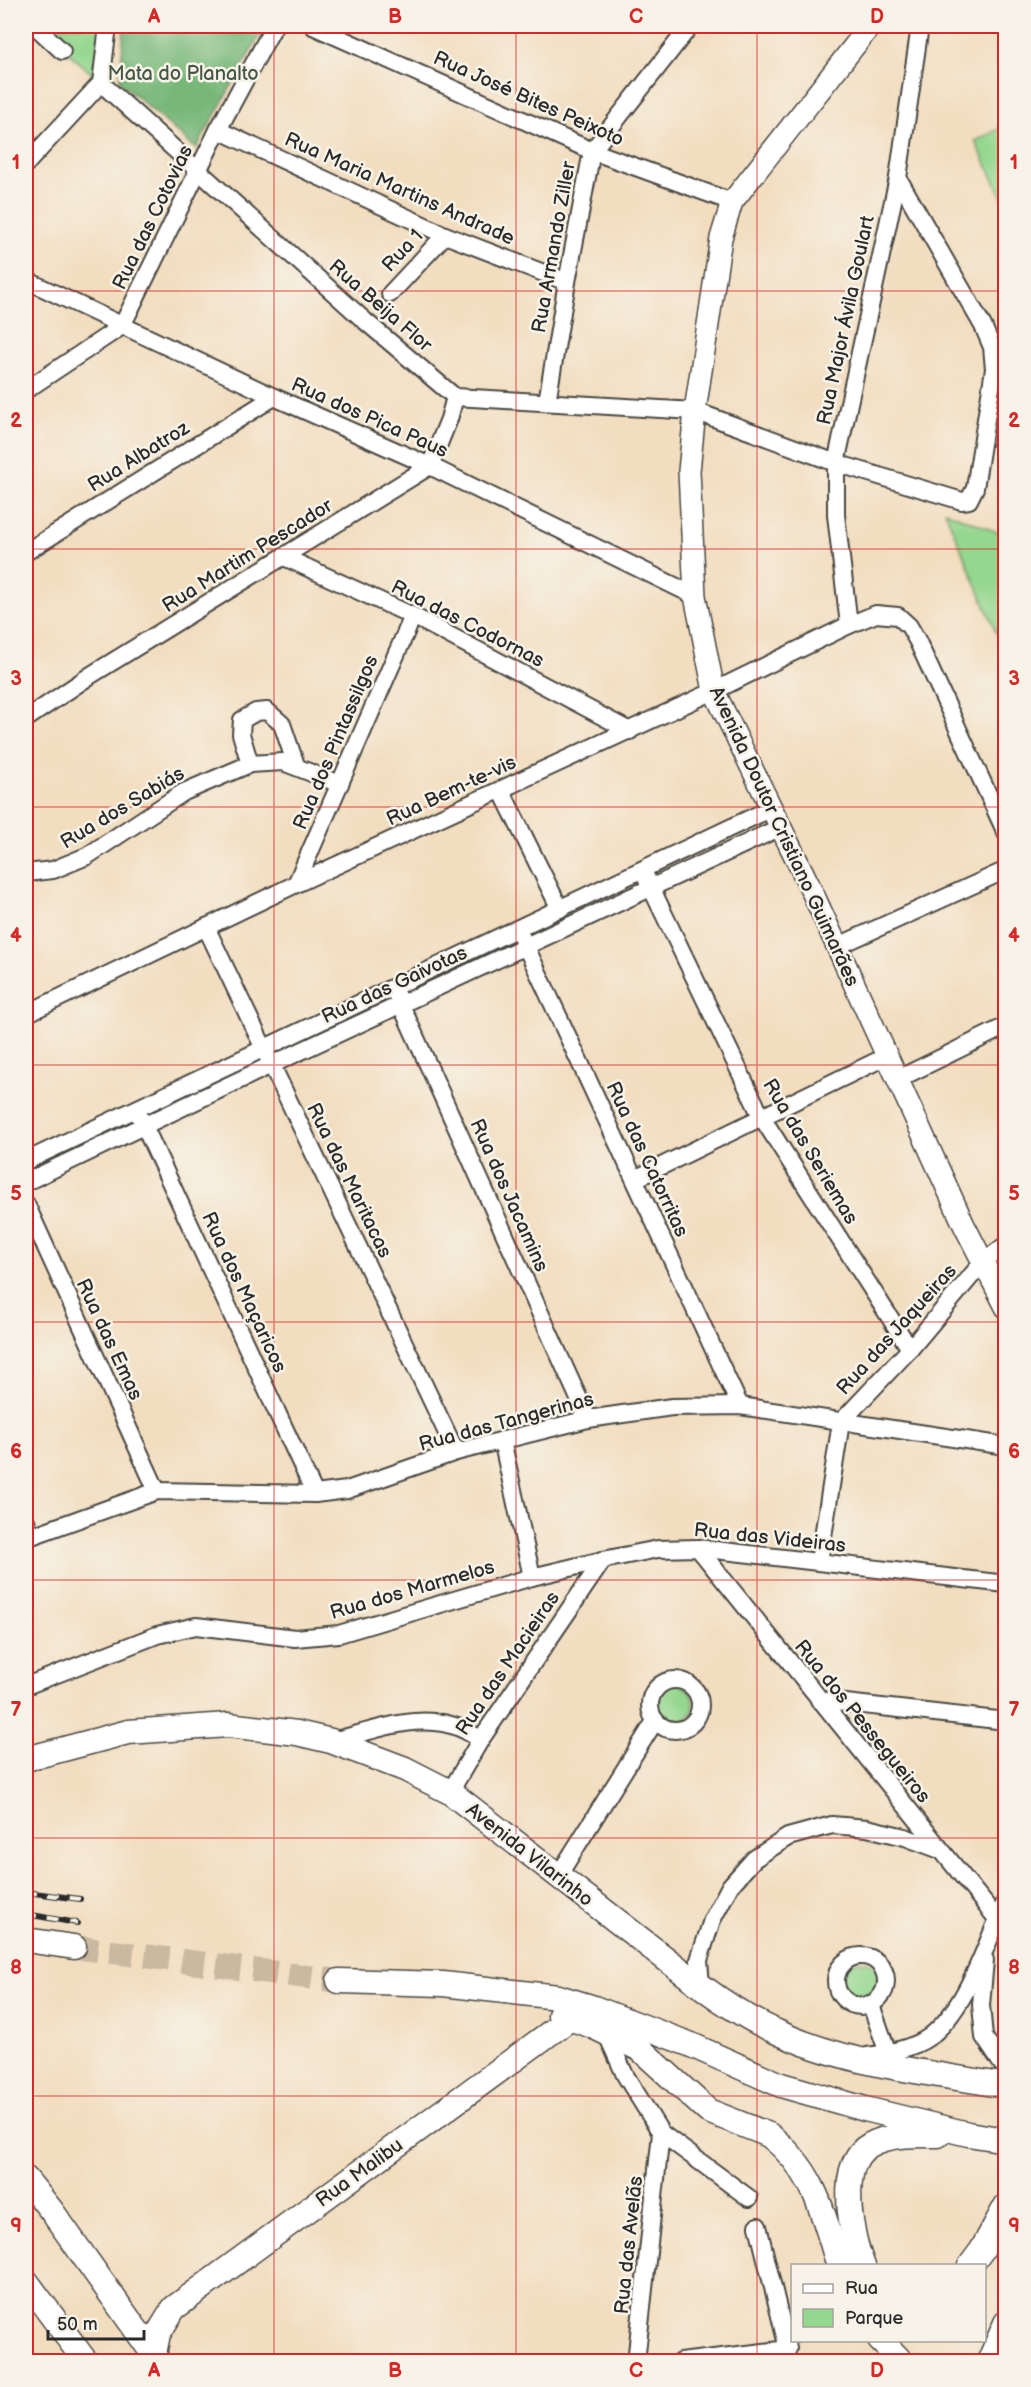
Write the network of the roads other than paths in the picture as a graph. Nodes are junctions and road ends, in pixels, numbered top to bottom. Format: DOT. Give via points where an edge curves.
graph roads {
  1 [pos="35,26"];
  2 [pos="108,26"];
  3 [pos="274,26"];
  4 [pos="313,26"];
  5 [pos="690,26"];
  6 [pos="870,26"];
  7 [pos="921,26"];
  8 [pos="62,51"];
  9 [pos="101,83"];
  10 [pos="218,130"];
  11 [pos="592,151"];
  12 [pos="26,164"];
  13 [pos="198,170"];
  14 [pos="898,178"];
  15 [pos="732,202"];
  16 [pos="445,235"];
  17 [pos="26,280"];
  18 [pos="567,282"];
  19 [pos="390,294"];
  20 [pos="122,326"];
  21 [pos="26,390"];
  22 [pos="274,397"];
  23 [pos="454,397"];
  24 [pos="547,402"];
  25 [pos="694,411"];
  26 [pos="836,463"];
  27 [pos="430,466"];
  28 [pos="26,552"];
  29 [pos="284,556"];
  30 [pos="695,596"];
  31 [pos="412,616"];
  32 [pos="849,625"];
  33 [pos="714,691"];
  34 [pos="26,719"];
  35 [pos="630,730"];
  36 [pos="250,764"];
  37 [pos="296,765"];
  38 [pos="340,784"];
  39 [pos="501,790"];
  40 [pos="776,818"];
  41 [pos="1005,833"];
  42 [pos="642,869"];
  43 [pos="1005,870"];
  44 [pos="26,873"];
  45 [pos="296,884"];
  46 [pos="651,887"];
  47 [pos="560,909"];
  48 [pos="206,927"];
  49 [pos="518,929"];
  50 [pos="526,946"];
  51 [pos="836,947"];
  52 [pos="393,988"];
  53 [pos="401,1005"];
  54 [pos="26,1014"];
  55 [pos="1005,1026"];
  56 [pos="263,1049"];
  57 [pos="887,1056"];
  58 [pos="271,1065"];
  59 [pos="898,1079"];
  60 [pos="136,1108"];
  61 [pos="761,1116"];
  62 [pos="144,1125"];
  63 [pos="26,1161"];
  64 [pos="635,1179"];
  65 [pos="26,1182"];
  66 [pos="26,1204"];
  67 [pos="1005,1245"];
  68 [pos="982,1263"];
  69 [pos="1005,1307"];
  70 [pos="910,1349"];
  71 [pos="740,1406"];
  72 [pos="588,1419"];
  73 [pos="842,1422"];
  74 [pos="502,1440"];
  75 [pos="1005,1446"];
  76 [pos="456,1452"];
  77 [pos="157,1491"];
  78 [pos="315,1494"];
  79 [pos="28,1531"];
  80 [pos="698,1548"];
  81 [pos="603,1560"];
  82 [pos="819,1562"];
  83 [pos="532,1577"];
  84 [pos="1005,1584"];
  85 [pos="26,1686"];
  86 [pos="819,1700"];
  87 [pos="655,1721"];
  88 [pos="1005,1721"];
  89 [pos="481,1738"];
  90 [pos="331,1741"];
  91 [pos="26,1759"];
  92 [pos="450,1792"];
  93 [pos="940,1850"];
  94 [pos="558,1876"];
  95 [pos="1005,1900"];
  96 [pos="997,1919"];
  97 [pos="26,1940"];
  98 [pos="74,1947"];
  99 [pos="985,1952"];
  100 [pos="689,1964"];
  101 [pos="339,1981"];
  102 [pos="871,2005"];
  103 [pos="580,2012"];
  104 [pos="606,2033"];
  105 [pos="888,2053"];
  106 [pos="851,2058"];
  107 [pos="1005,2065"];
  108 [pos="1005,2086"];
  109 [pos="661,2133"];
  110 [pos="968,2134"];
  111 [pos="1005,2140"];
  112 [pos="26,2179"];
  113 [pos="749,2198"];
  114 [pos="1003,2212"];
  115 [pos="758,2226"];
  116 [pos="839,2264"];
  117 [pos="863,2264"];
  118 [pos="971,2264"];
  119 [pos="26,2281"];
  120 [pos="1005,2324"];
  121 [pos="883,2342"];
  122 [pos="900,2353"];
  123 [pos="156,2358"];
  124 [pos="87,2361"];
  125 [pos="636,2361"];
  126 [pos="680,2361"];
  127 [pos="989,2361"];
  1 -- 8 [label="street"];
  2 -- 9 [label="street"];
  3 -- 10 [label="street, Rua das Cotovias"];
  4 -- 11 [label="street, Rua José Bites Peixoto"];
  5 -- 11 [label="street, Rua Armando Ziller"];
  6 -- 15 [label="main road, Avenida Doutor Cristiano Guimarães"];
  7 -- 14 [label="street, Rua Major Ávila Goulart"];
  9 -- 12 [label="street"];
  9 -- 13 [label="street, Rua Beija Flor"];
  10 -- 13 [label="street, Rua das Cotovias"];
  10 -- 16 [label="street, Rua Maria Martins Andrade"];
  11 -- 15 [label="street, Rua José Bites Peixoto"];
  11 -- 18 [label="street, Rua Armando Ziller"];
  13 -- 20 [label="street, Rua das Cotovias"];
  13 -- 23 [label="street, Rua Beija Flor"];
  14 -- 26 [label="street, Rua Major Ávila Goulart"];
  14 -- 26 [label="street" via="992,347 994,369 975,488 969,500 955,500"];
  15 -- 25 [label="main road, Avenida Doutor Cristiano Guimarães" via="720,238"];
  16 -- 18 [label="street, Rua Maria Martins Andrade"];
  16 -- 19 [label="street, Rua 1"];
  17 -- 20 [label="street, Rua dos Pica Paus"];
  18 -- 24 [label="street, Rua Armando Ziller"];
  20 -- 21 [label="street"];
  20 -- 22 [label="street, Rua dos Pica Paus"];
  22 -- 27 [label="street, Rua dos Pica Paus"];
  22 -- 28 [label="street, Rua Albatroz"];
  23 -- 24 [label="street"];
  23 -- 27 [label="street"];
  24 -- 25 [label="street"];
  25 -- 26 [label="street"];
  25 -- 30 [label="main road, Avenida Doutor Cristiano Guimarães" via="689,471"];
  26 -- 32 [label="street, Rua Major Ávila Goulart" via="836,515"];
  27 -- 29 [label="street, Rua Martim Pescador"];
  27 -- 30 [label="street, Rua dos Pica Paus"];
  29 -- 31 [label="street, Rua das Codornas"];
  29 -- 34 [label="street, Rua Martim Pescador"];
  30 -- 33 [label="main road, Avenida Doutor Cristiano Guimarães"];
  31 -- 35 [label="street, Rua das Codornas"];
  31 -- 38 [label="street, Rua dos Pintassilgos"];
  32 -- 33 [label="street, Rua Bem-te-vis"];
  32 -- 41 [label="street, Rua Bem-te-vis" via="876,614 898,616 909,626"];
  33 -- 35 [label="street, Rua Bem-te-vis"];
  33 -- 40 [label="main road, Avenida Doutor Cristiano Guimarães"];
  35 -- 39 [label="street, Rua Bem-te-vis"];
  36 -- 37 [label="street, Rua dos Sabiás"];
  36 -- 37 [label="street" via="241,734 242,720 267,711 282,724"];
  36 -- 44 [label="street, Rua dos Sabiás" via="184,792 87,856 53,870"];
  37 -- 38 [label="street, Rua dos Sabiás"];
  38 -- 45 [label="street, Rua dos Pintassilgos"];
  39 -- 45 [label="street, Rua Bem-te-vis"];
  39 -- 47 [label="street"];
  40 -- 42 [label="street, Rua das Gaivotas"];
  40 -- 46 [label="street, Rua das Gaivotas"];
  40 -- 51 [label="main road, Avenida Doutor Cristiano Guimarães"];
  42 -- 46 [label="street, Rua das Seriemas"];
  42 -- 47 [label="street, Rua das Gaivotas"];
  43 -- 51 [label="street"];
  45 -- 48 [label="street, Rua Bem-te-vis"];
  46 -- 50 [label="street, Rua das Gaivotas"];
  46 -- 61 [label="street, Rua das Seriemas"];
  47 -- 49 [label="street, Rua das Gaivotas"];
  48 -- 54 [label="street, Rua Bem-te-vis"];
  48 -- 56 [label="street, Rua das Maritacas"];
  49 -- 50 [label="street, Rua das Catorritas"];
  49 -- 52 [label="street, Rua das Gaivotas"];
  50 -- 53 [label="street, Rua das Gaivotas"];
  50 -- 64 [label="street, Rua das Catorritas"];
  51 -- 57 [label="main road, Avenida Doutor Cristiano Guimarães"];
  52 -- 53 [label="street, Rua dos Jacamins"];
  52 -- 56 [label="street, Rua das Gaivotas"];
  53 -- 58 [label="street, Rua das Gaivotas"];
  53 -- 72 [label="street, Rua dos Jacamins"];
  55 -- 59 [label="street"];
  56 -- 58 [label="street, Rua das Maritacas"];
  56 -- 60 [label="street, Rua das Gaivotas"];
  57 -- 59 [label="main road, Avenida Doutor Cristiano Guimarães"];
  57 -- 61 [label="street"];
  58 -- 62 [label="street, Rua das Gaivotas"];
  58 -- 76 [label="street, Rua das Maritacas"];
  59 -- 68 [label="main road, Avenida Doutor Cristiano Guimarães"];
  60 -- 62 [label="street, Rua dos Maçaricos"];
  60 -- 63 [label="street, Rua das Gaivotas"];
  61 -- 64 [label="street"];
  61 -- 70 [label="street, Rua das Seriemas"];
  62 -- 65 [label="street, Rua das Gaivotas"];
  62 -- 78 [label="street, Rua dos Maçaricos"];
  64 -- 71 [label="street, Rua das Catorritas"];
  66 -- 77 [label="street, Rua das Emas"];
  67 -- 68 [label="street, Rua das Jaqueiras"];
  68 -- 69 [label="main road, Avenida Doutor Cristiano Guimarães"];
  68 -- 70 [label="street, Rua das Jaqueiras"];
  70 -- 73 [label="street, Rua das Jaqueiras"];
  71 -- 72 [label="street, Rua das Tangerinas" via="672,1407"];
  71 -- 73 [label="street, Rua das Tangerinas"];
  72 -- 74 [label="street, Rua das Tangerinas"];
  73 -- 75 [label="street, Rua das Tangerinas"];
  73 -- 82 [label="street"];
  74 -- 76 [label="street, Rua das Tangerinas"];
  74 -- 83 [label="street"];
  76 -- 78 [label="street, Rua das Tangerinas" via="347,1490"];
  77 -- 78 [label="street, Rua das Tangerinas"];
  77 -- 79 [label="street, Rua das Tangerinas"];
  80 -- 81 [label="street, Rua das Videiras" via="658,1549"];
  80 -- 82 [label="street, Rua das Videiras"];
  80 -- 86 [label="street, Rua dos Pessegueiros"];
  81 -- 83 [label="street, Rua das Videiras"];
  81 -- 89 [label="street, Rua das Macieiras"];
  82 -- 84 [label="street, Rua das Videiras"];
  83 -- 85 [label="street, Rua dos Marmelos" via="339,1634 295,1638 196,1626 157,1635"];
  86 -- 88 [label="street"];
  86 -- 93 [label="street, Rua dos Pessegueiros"];
  87 -- 94 [label="street"];
  89 -- 90 [label="street" via="453,1725 412,1720"];
  89 -- 92 [label="street, Rua das Macieiras"];
  90 -- 91 [label="highway, Avenida Vilarinho" via="228,1725 128,1732"];
  90 -- 92 [label="highway, Avenida Vilarinho" via="405,1769"];
  92 -- 94 [label="highway, Avenida Vilarinho"];
  93 -- 96 [label="street, Rua dos Pessegueiros"];
  93 -- 100 [label="street" via="867,1828 832,1825 788,1837 754,1859 730,1886"];
  94 -- 100 [label="highway, Avenida Vilarinho"];
  95 -- 96 [label="street"];
  96 -- 99 [label="street"];
  97 -- 98 [label="highway"];
  99 -- 105 [label="street" via="949,2017 927,2038"];
  99 -- 107 [label="street" via="981,2005 984,2037"];
  100 -- 106 [label="highway, Avenida Vilarinho" via="701,1986 733,2008 774,2031"];
  101 -- 103 [label="highway" via="443,1984 470,1988 491,1999"];
  102 -- 105 [label="street"];
  103 -- 104 [label="highway"];
  103 -- 110 [label="highway" via="689,2044 781,2085"];
  103 -- 123 [label="highway, Rua Malibu" via="174,2308 158,2334"];
  104 -- 109 [label="street" via="625,2075"];
  104 -- 116 [label="highway" via="640,2049 708,2111 769,2135 796,2160 822,2205"];
  105 -- 106 [label="street"];
  106 -- 108 [label="highway, Avenida Vilarinho"];
  109 -- 113 [label="street"];
  109 -- 125 [label="street, Rua das Avelãs"];
  110 -- 111 [label="highway"];
  110 -- 117 [label="highway" via="890,2138 869,2145 860,2153 848,2184 853,2233"];
  112 -- 123 [label="highway"];
  114 -- 118 [label="highway"];
  115 -- 126 [label="street" via="788,2349"];
  119 -- 124 [label="highway"];
  120 -- 127 [label="highway"];
  121 -- 122 [label="highway"];
}
